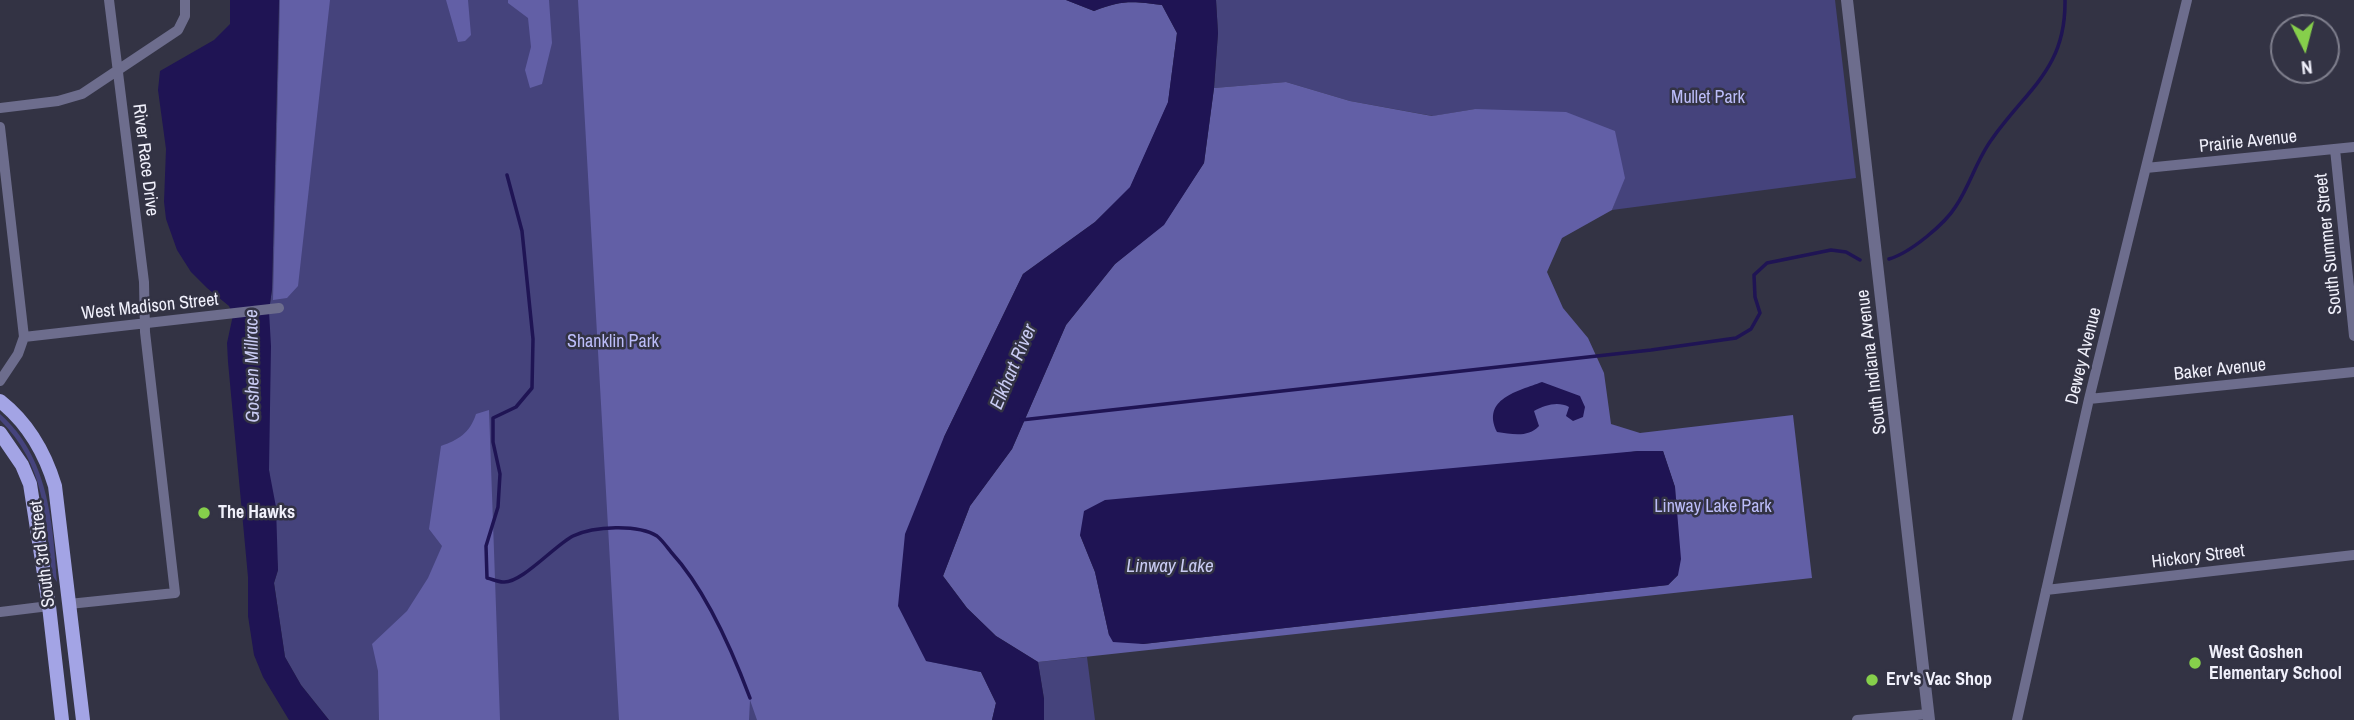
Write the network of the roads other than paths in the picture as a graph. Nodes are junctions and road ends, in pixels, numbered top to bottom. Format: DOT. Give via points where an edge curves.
graph roads {
  1 [pos="109,0"];
  2 [pos="185,0"];
  3 [pos="1847,0"];
  4 [pos="2188,0"];
  5 [pos="118,71"];
  6 [pos="0,108"];
  7 [pos="0,127"];
  8 [pos="2354,147"];
  9 [pos="2335,149"];
  10 [pos="2146,169"];
  11 [pos="275,309"];
  12 [pos="145,324"];
  13 [pos="2354,336"];
  14 [pos="24,337"];
  15 [pos="2354,372"];
  16 [pos="0,381"];
  17 [pos="2090,400"];
  18 [pos="0,401"];
  19 [pos="0,433"];
  20 [pos="2354,555"];
  21 [pos="2046,590"];
  22 [pos="69,604"];
  23 [pos="49,606"];
  24 [pos="0,612"];
  25 [pos="1929,717"];
  26 [pos="62,720"];
  27 [pos="83,720"];
  28 [pos="1857,720"];
  29 [pos="2017,720"];
  1 -- 5 [label="street, River Race Drive"];
  2 -- 5 [label="street" via="185,16 178,30"];
  3 -- 25 [label="street, South Indiana Avenue"];
  4 -- 10 [label="street, Dewey Avenue"];
  5 -- 6 [label="street" via="74,97"];
  5 -- 12 [label="street, River Race Drive"];
  7 -- 14 [label="street"];
  8 -- 9 [label="street, Prairie Avenue"];
  9 -- 10 [label="street, Prairie Avenue"];
  9 -- 13 [label="street, South Summer Street"];
  10 -- 17 [label="street, Dewey Avenue"];
  11 -- 12 [label="street, West Madison Street"];
  12 -- 14 [label="street, West Madison Street"];
  12 -- 22 [label="street, River Race Drive" via="175,593"];
  14 -- 16 [label="street"];
  15 -- 17 [label="street, Baker Avenue"];
  17 -- 21 [label="street, Dewey Avenue"];
  18 -- 22 [label="main road, South 3rd Street" via="26,426 49,469"];
  19 -- 23 [label="main road, South 3rd Street" via="30,484"];
  20 -- 21 [label="street, Hickory Street"];
  21 -- 29 [label="street, Dewey Avenue"];
  22 -- 27 [label="main road, South 3rd Street"];
  23 -- 24 [label="street"];
  23 -- 26 [label="main road, South 3rd Street"];
  25 -- 28 [label="street"];
}
